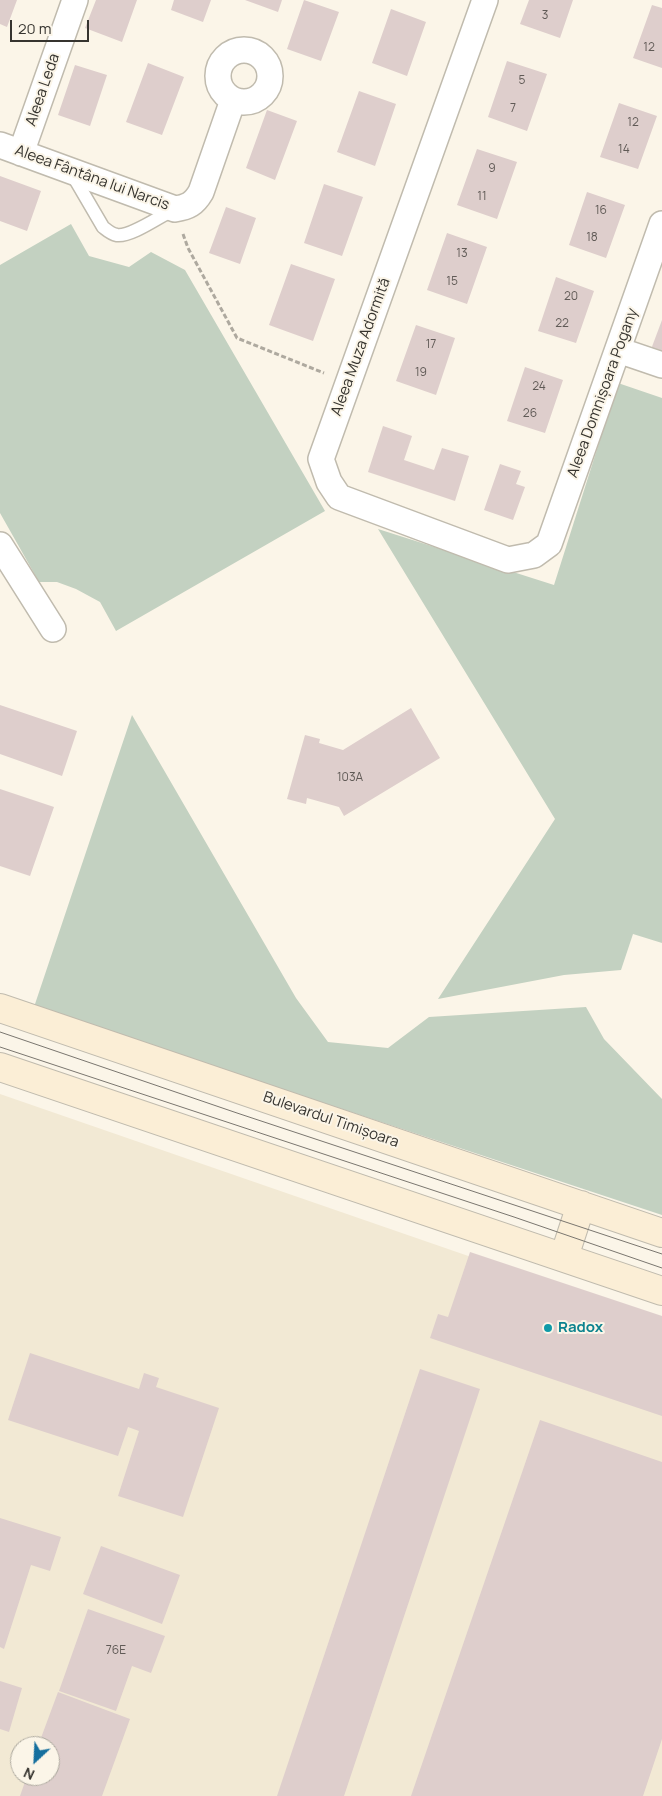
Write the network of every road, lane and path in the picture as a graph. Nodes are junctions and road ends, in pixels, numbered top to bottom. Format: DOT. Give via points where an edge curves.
graph roads {
  1 [pos="75,0"];
  2 [pos="485,0"];
  3 [pos="233,100"];
  4 [pos="10,149"];
  5 [pos="69,170"];
  6 [pos="175,209"];
  7 [pos="659,240"];
  8 [pos="618,350"];
  9 [pos="662,365"];
  10 [pos="348,383"];
  11 [pos="0,546"];
  12 [pos="534,555"];
  13 [pos="53,629"];
  14 [pos="0,1008"];
  15 [pos="0,1068"];
  16 [pos="581,1205"];
  17 [pos="662,1233"];
  18 [pos="564,1257"];
  19 [pos="662,1290"];
  1 -- 4 [label="street, Aleea Leda"];
  2 -- 10 [label="street, Aleea Muza Adormită"];
  3 -- 6 [label="street, Aleea Fântâna lui Narcis" via="201,192 196,201"];
  4 -- 5 [label="street, Aleea Fântâna lui Narcis"];
  5 -- 6 [label="street, Aleea Fântâna lui Narcis"];
  5 -- 6 [label="lane" via="103,227 110,233 120,236 130,233"];
  6 -- 10 [label="path" via="188,248 237,338"];
  7 -- 8 [label="street, Aleea Domnișoara Pogany"];
  8 -- 9 [label="street"];
  8 -- 12 [label="street, Aleea Domnișoara Pogany" via="549,544"];
  10 -- 12 [label="street, Aleea Muza Adormită" via="321,459 329,482 339,497 508,560"];
  11 -- 13 [label="street"];
  14 -- 16 [label="main road, Bulevardul Timișoara"];
  15 -- 18 [label="main road"];
  16 -- 17 [label="main road, Bulevardul Timișoara"];
  16 -- 18 [label="main road"];
  18 -- 19 [label="main road"];
}
